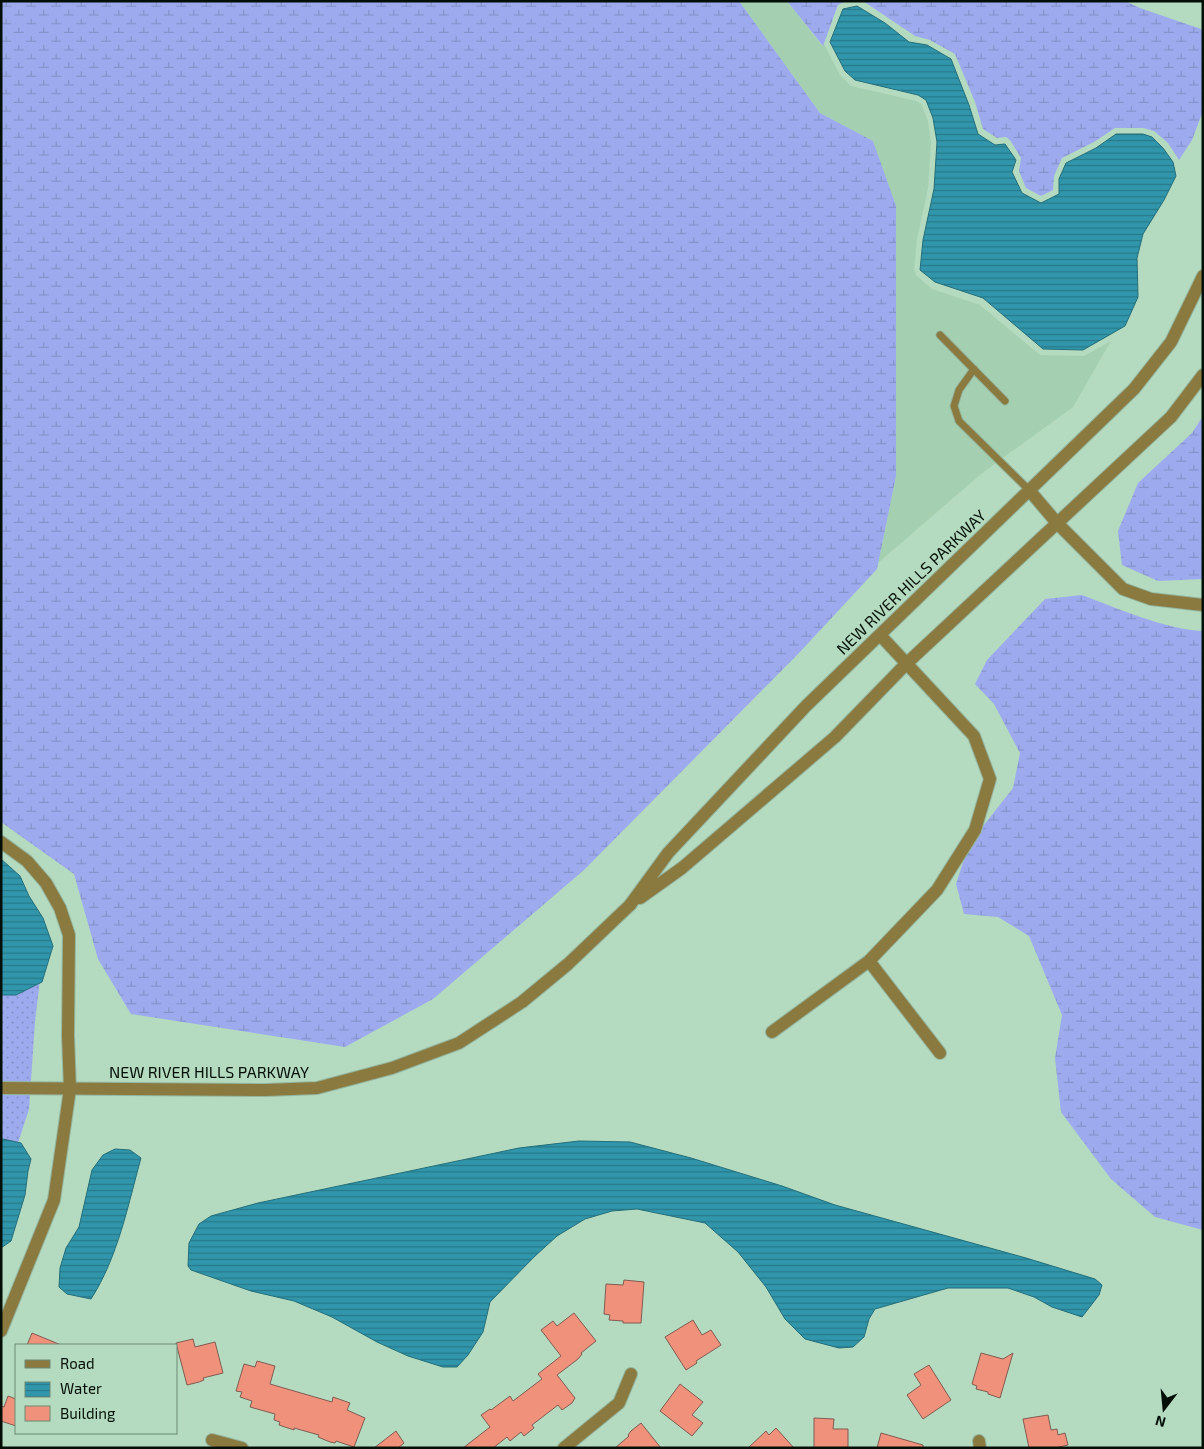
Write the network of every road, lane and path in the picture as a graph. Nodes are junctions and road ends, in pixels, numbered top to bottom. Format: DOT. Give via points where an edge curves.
graph roads {
  1 [pos="1203,276"];
  2 [pos="940,335"];
  3 [pos="974,369"];
  4 [pos="1203,375"];
  5 [pos="1006,402"];
  6 [pos="1029,490"];
  7 [pos="1057,523"];
  8 [pos="1203,605"];
  9 [pos="880,635"];
  10 [pos="906,664"];
  11 [pos="1,842"];
  12 [pos="630,905"];
  13 [pos="870,961"];
  14 [pos="772,1032"];
  15 [pos="940,1053"];
  16 [pos="1,1088"];
  17 [pos="70,1089"];
  18 [pos="1,1332"];
  19 [pos="631,1374"];
  20 [pos="212,1440"];
  21 [pos="570,1446"];
  22 [pos="242,1448"];
  1 -- 6 [label="street, NEW RIVER HILLS PARKWAY" via="1170,342 1134,389"];
  2 -- 3 [label="lane"];
  3 -- 5 [label="lane"];
  3 -- 6 [label="lane" via="959,390 954,406 959,421"];
  4 -- 7 [label="street, NEW RIVER HILLS PARKWAY" via="1171,417"];
  6 -- 7 [label="street"];
  6 -- 9 [label="street, NEW RIVER HILLS PARKWAY"];
  7 -- 8 [label="street" via="1122,588 1151,599"];
  7 -- 10 [label="street, NEW RIVER HILLS PARKWAY"];
  9 -- 10 [label="street"];
  9 -- 12 [label="street, NEW RIVER HILLS PARKWAY" via="741,774 668,853"];
  10 -- 12 [label="street, NEW RIVER HILLS PARKWAY" via="828,743 682,868"];
  10 -- 13 [label="street" via="974,736 990,779 975,830 937,890"];
  11 -- 17 [label="street" via="27,861 46,883 70,936"];
  12 -- 17 [label="street, NEW RIVER HILLS PARKWAY" via="522,1002 459,1044 392,1068 318,1088"];
  13 -- 14 [label="street"];
  13 -- 15 [label="street"];
  16 -- 17 [label="street, NEW RIVER HILLS PARKWAY"];
  17 -- 18 [label="street" via="54,1200"];
  19 -- 21 [label="street" via="619,1403"];
  20 -- 22 [label="street"];
}
